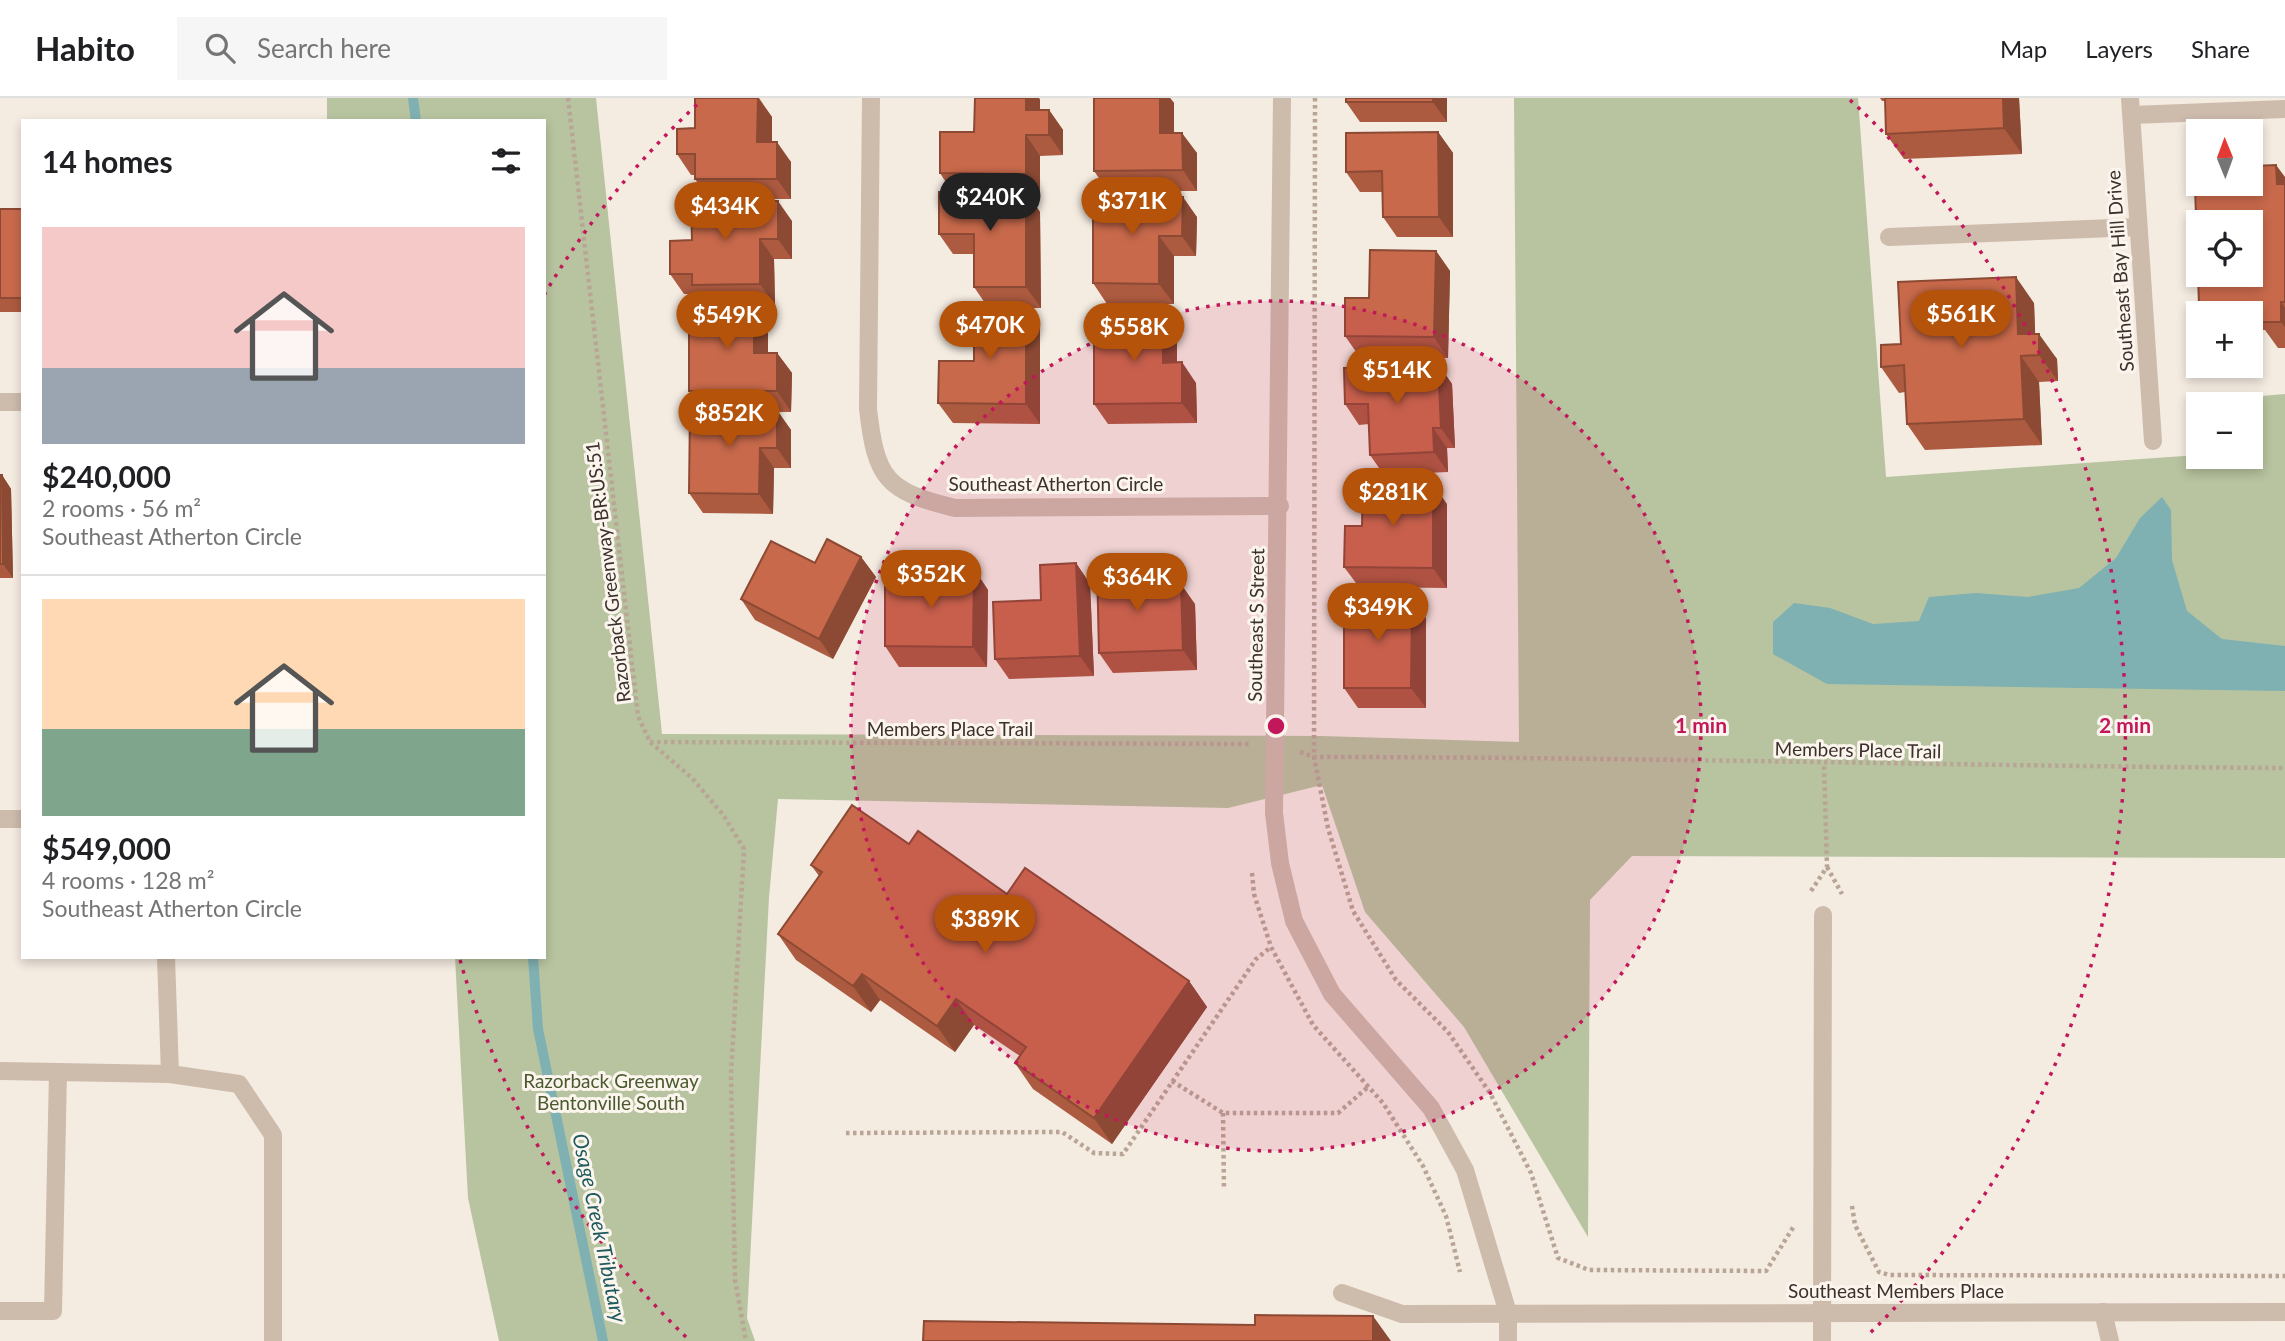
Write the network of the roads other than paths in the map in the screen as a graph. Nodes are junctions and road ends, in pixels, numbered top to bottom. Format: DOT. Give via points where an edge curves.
graph roads {
  1 [pos="871,98"];
  2 [pos="1282,98"];
  3 [pos="2131,106"];
  4 [pos="2285,109"];
  5 [pos="2138,227"];
  6 [pos="1889,237"];
  7 [pos="0,402"];
  8 [pos="21,402"];
  9 [pos="2153,441"];
  10 [pos="1280,506"];
  11 [pos="0,819"];
  12 [pos="21,819"];
  13 [pos="1823,915"];
  14 [pos="166,959"];
  15 [pos="0,1071"];
  16 [pos="58,1072"];
  17 [pos="170,1074"];
  18 [pos="1342,1293"];
  19 [pos="0,1311"];
  20 [pos="1822,1312"];
  21 [pos="2103,1312"];
  22 [pos="2285,1312"];
  23 [pos="1508,1313"];
  24 [pos="272,1341"];
  25 [pos="1508,1341"];
  26 [pos="1822,1341"];
  27 [pos="2110,1341"];
  1 -- 10 [label="street, Southeast Atherton Circle" via="868,409 872,448 885,479 917,499 954,508"];
  2 -- 10 [label="street, Southeast S Street"];
  3 -- 4 [label="street"];
  3 -- 5 [label="street, Southeast Bay Hill Drive"];
  5 -- 6 [label="street"];
  5 -- 9 [label="street, Southeast Bay Hill Drive"];
  7 -- 8 [label="street"];
  10 -- 23 [label="street, Southeast S Street" via="1274,813 1294,921 1332,994 1431,1108 1465,1170"];
  11 -- 12 [label="street"];
  13 -- 20 [label="street"];
  14 -- 17 [label="street"];
  15 -- 16 [label="street"];
  16 -- 17 [label="street"];
  16 -- 19 [label="street" via="53,1311"];
  17 -- 24 [label="street" via="239,1084 273,1135"];
  18 -- 23 [label="street, Southeast Members Place" via="1402,1314"];
  20 -- 21 [label="street, Southeast Members Place"];
  20 -- 23 [label="street, Southeast Members Place"];
  20 -- 26 [label="street"];
  21 -- 22 [label="street, Southeast Members Place"];
  21 -- 27 [label="street"];
  23 -- 25 [label="street, Southeast S Street"];
}
